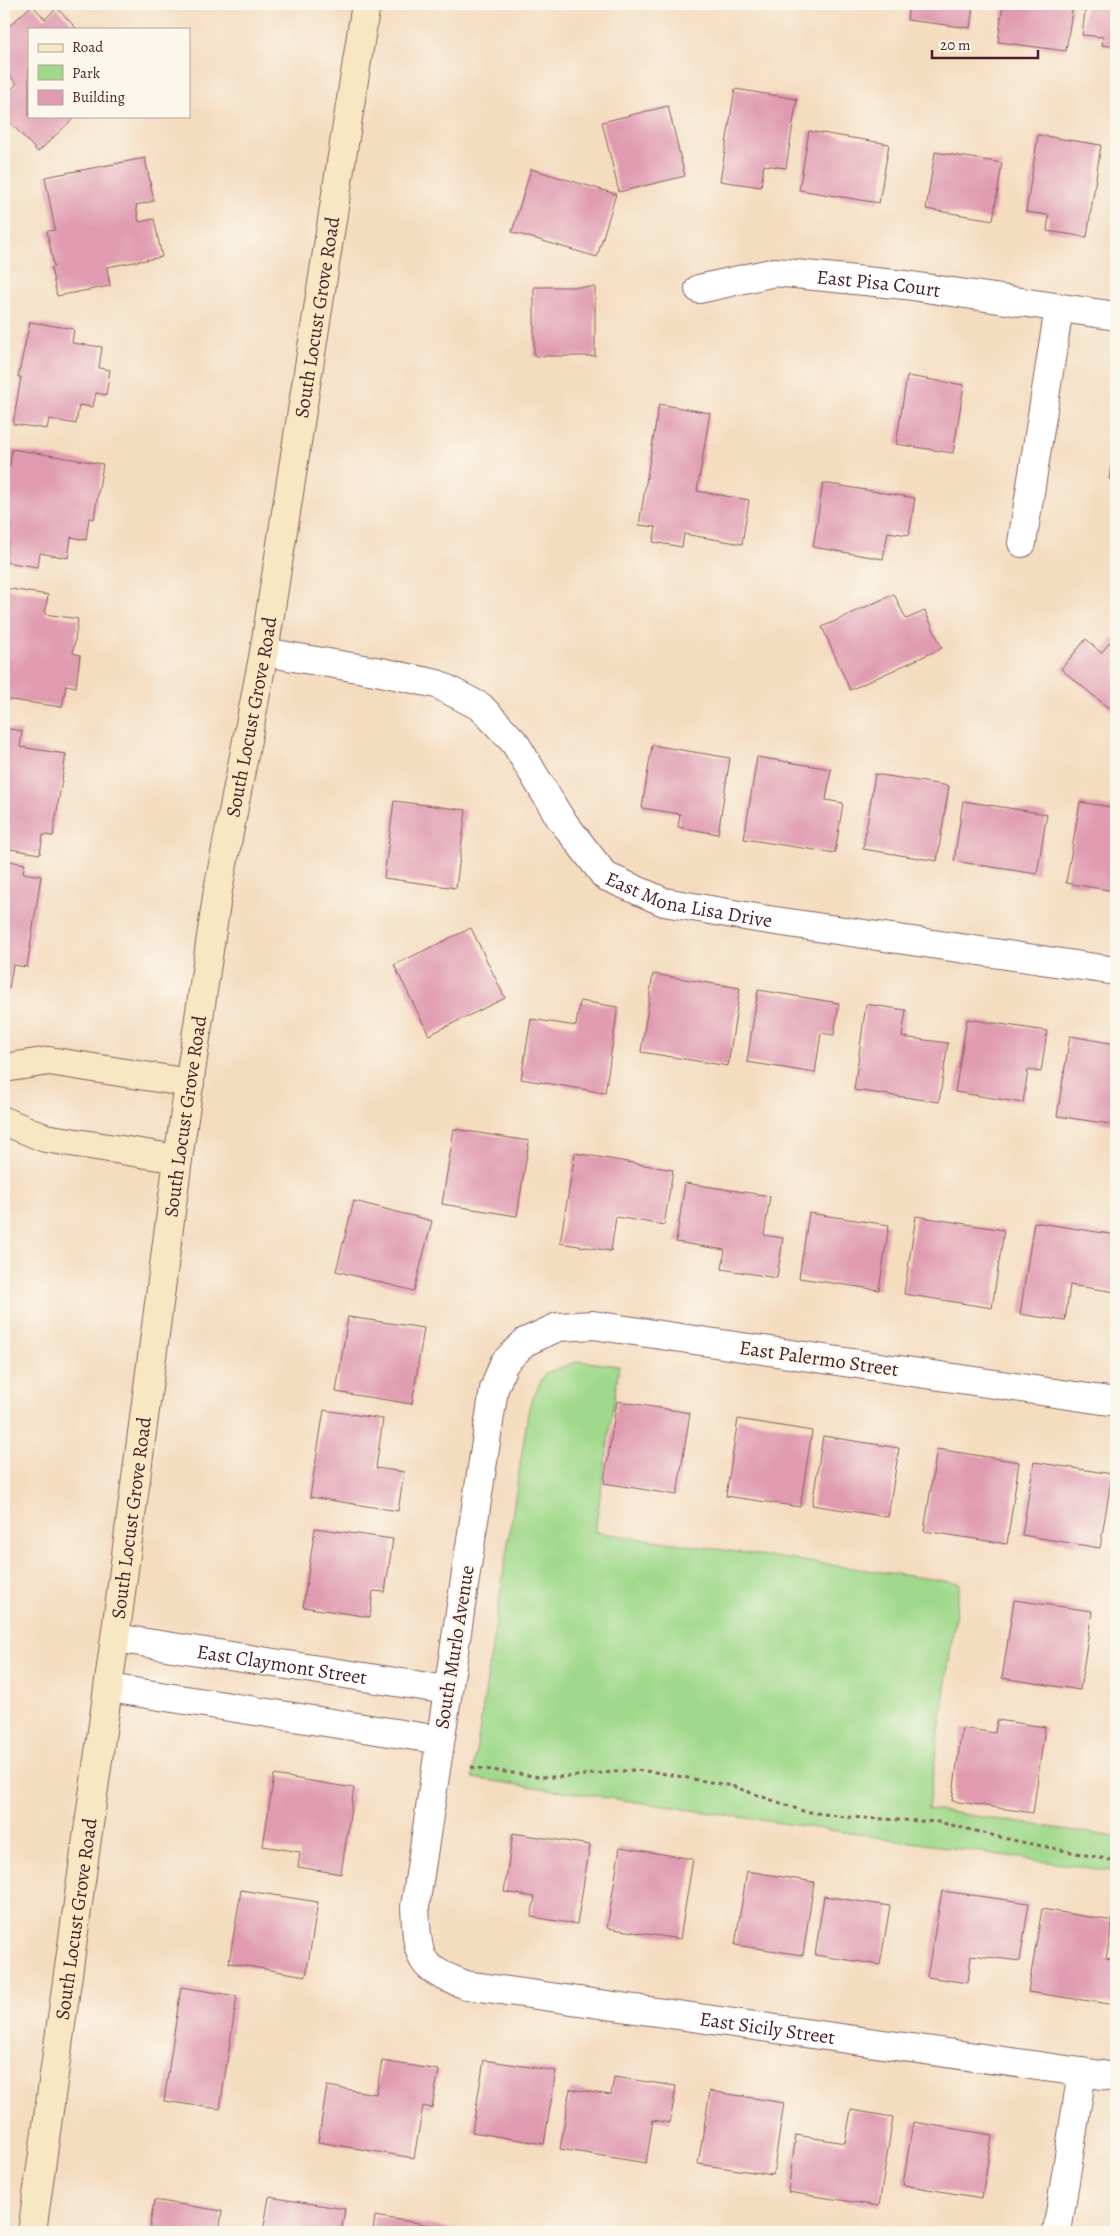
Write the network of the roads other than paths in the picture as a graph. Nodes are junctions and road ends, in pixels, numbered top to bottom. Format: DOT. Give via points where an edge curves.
graph roads {
  1 [pos="366,4"];
  2 [pos="699,289"];
  3 [pos="1059,308"];
  4 [pos="1116,316"];
  5 [pos="1022,543"];
  6 [pos="264,652"];
  7 [pos="1116,971"];
  8 [pos="4,1068"];
  9 [pos="190,1083"];
  10 [pos="4,1121"];
  11 [pos="178,1159"];
  12 [pos="525,1342"];
  13 [pos="1116,1402"];
  14 [pos="116,1638"];
  15 [pos="108,1688"];
  16 [pos="447,1690"];
  17 [pos="440,1740"];
  18 [pos="424,1961"];
  19 [pos="1082,2072"];
  20 [pos="1116,2077"];
  21 [pos="32,2232"];
  22 [pos="1057,2232"];
  1 -- 6 [label="main road, South Locust Grove Road"];
  2 -- 3 [label="street, East Pisa Court" via="776,272"];
  3 -- 4 [label="street, East Pisa Court"];
  3 -- 5 [label="street"];
  6 -- 7 [label="street, East Mona Lisa Drive" via="437,684 481,707 515,743 560,818 605,876 664,902"];
  6 -- 9 [label="main road, South Locust Grove Road" via="218,890"];
  8 -- 9 [label="main road" via="50,1061"];
  9 -- 11 [label="main road, South Locust Grove Road"];
  10 -- 11 [label="main road" via="45,1138"];
  11 -- 14 [label="main road, South Locust Grove Road"];
  12 -- 13 [label="street, East Palermo Street" via="558,1327 593,1325"];
  12 -- 16 [label="street, South Murlo Avenue" via="504,1364 494,1389"];
  14 -- 15 [label="main road, South Locust Grove Road"];
  14 -- 16 [label="street, East Claymont Street"];
  15 -- 17 [label="street"];
  15 -- 21 [label="main road, South Locust Grove Road"];
  16 -- 17 [label="street, South Murlo Avenue"];
  17 -- 18 [label="street, South Murlo Avenue" via="415,1907"];
  18 -- 19 [label="street, East Sicily Street" via="446,1978 493,1990"];
  19 -- 20 [label="street, East Sicily Street"];
  19 -- 22 [label="street"];
}
